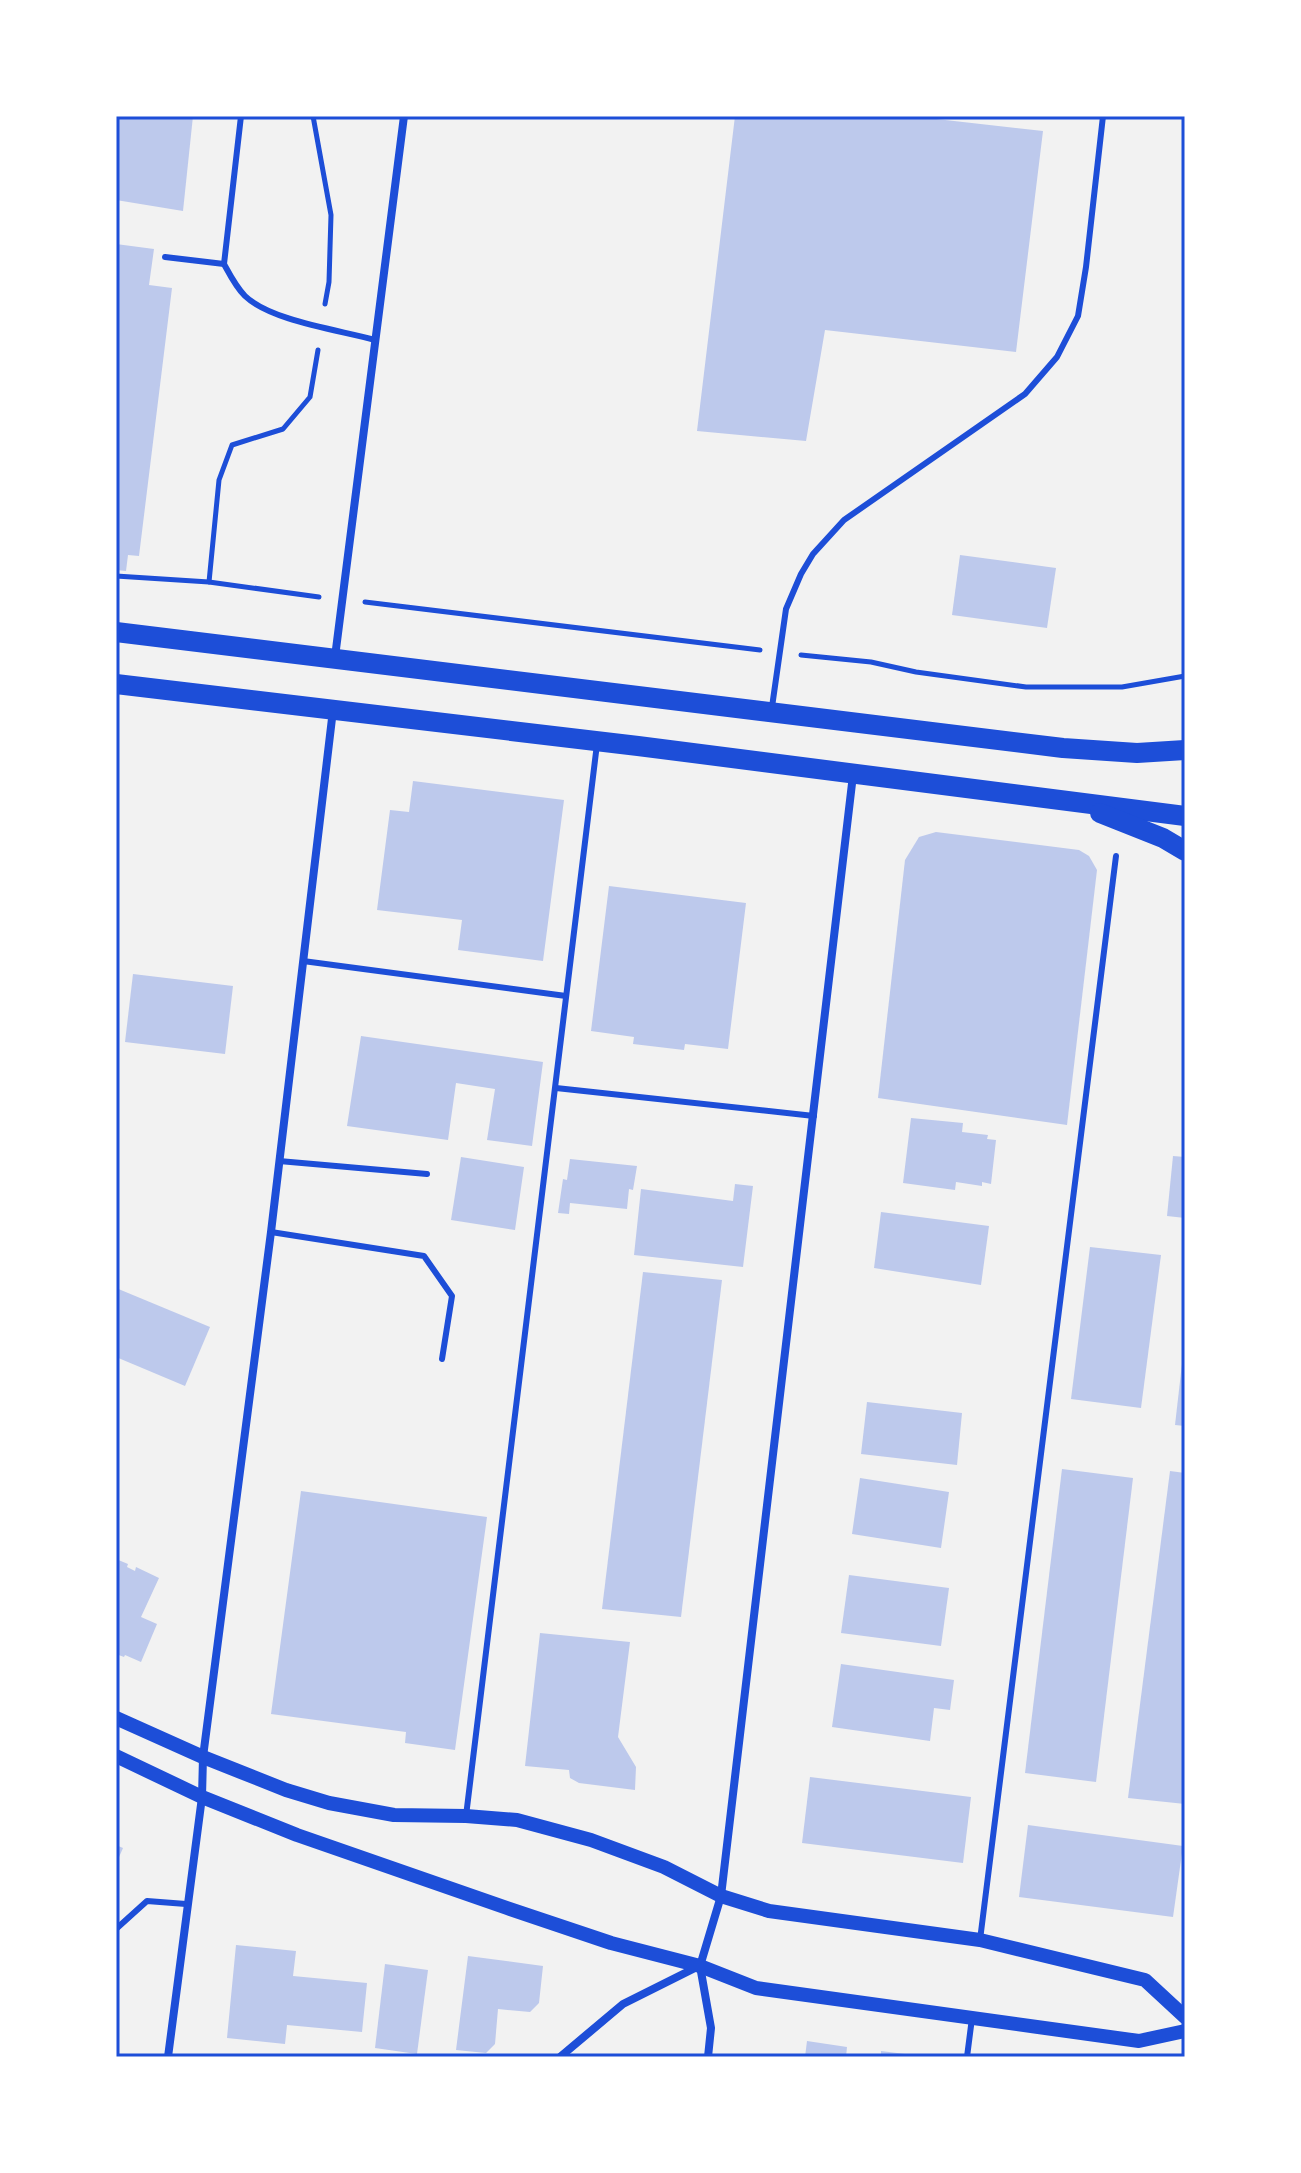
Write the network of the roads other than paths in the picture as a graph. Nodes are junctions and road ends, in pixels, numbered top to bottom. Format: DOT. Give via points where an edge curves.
graph roads {
  1 [pos="241,116"];
  2 [pos="404,116"];
  3 [pos="1103,116"];
  4 [pos="165,257"];
  5 [pos="224,264"];
  6 [pos="375,340"];
  7 [pos="116,632"];
  8 [pos="335,657"];
  9 [pos="116,684"];
  10 [pos="334,709"];
  11 [pos="771,711"];
  12 [pos="597,741"];
  13 [pos="1185,750"];
  14 [pos="854,774"];
  15 [pos="1067,801"];
  16 [pos="1185,816"];
  17 [pos="1185,851"];
  18 [pos="1116,856"];
  19 [pos="303,961"];
  20 [pos="566,996"];
  21 [pos="556,1088"];
  22 [pos="814,1116"];
  23 [pos="279,1161"];
  24 [pos="427,1174"];
  25 [pos="271,1232"];
  26 [pos="442,1359"];
  27 [pos="116,1718"];
  28 [pos="116,1756"];
  29 [pos="203,1757"];
  30 [pos="202,1797"];
  31 [pos="466,1816"];
  32 [pos="721,1896"];
  33 [pos="186,1904"];
  34 [pos="116,1929"];
  35 [pos="980,1940"];
  36 [pos="700,1966"];
  37 [pos="1185,2017"];
  38 [pos="972,2018"];
  39 [pos="1185,2031"];
  40 [pos="168,2057"];
  41 [pos="560,2057"];
  42 [pos="708,2057"];
  43 [pos="967,2057"];
  1 -- 5 [label="lane"];
  2 -- 6 [label="street"];
  3 -- 11 [label="lane" via="1078,316 1057,357 1025,394 844,520 813,554 786,609"];
  4 -- 5 [label="lane"];
  5 -- 6 [label="lane" via="245,296 262,308"];
  6 -- 8 [label="street"];
  7 -- 8 [label="main road"];
  8 -- 11 [label="main road"];
  9 -- 10 [label="main road"];
  10 -- 12 [label="main road"];
  10 -- 19 [label="street"];
  11 -- 13 [label="main road" via="1063,748"];
  12 -- 14 [label="main road"];
  12 -- 20 [label="lane"];
  14 -- 15 [label="main road"];
  14 -- 22 [label="street"];
  15 -- 16 [label="main road"];
  15 -- 17 [label="main road"];
  18 -- 35 [label="lane"];
  19 -- 20 [label="lane"];
  19 -- 23 [label="street"];
  20 -- 21 [label="lane"];
  21 -- 22 [label="lane"];
  21 -- 31 [label="lane"];
  22 -- 32 [label="street"];
  23 -- 24 [label="lane"];
  23 -- 25 [label="street"];
  25 -- 26 [label="lane" via="424,1256 452,1296"];
  25 -- 29 [label="street"];
  27 -- 29 [label="street"];
  28 -- 30 [label="street"];
  29 -- 30 [label="street"];
  29 -- 31 [label="street" via="286,1790 352,1808 412,1817"];
  30 -- 33 [label="street"];
  30 -- 36 [label="street" via="507,1908"];
  31 -- 32 [label="street" via="517,1820 591,1840 664,1867"];
  32 -- 35 [label="street" via="769,1911"];
  32 -- 36 [label="street"];
  33 -- 34 [label="lane" via="147,1901"];
  33 -- 40 [label="street"];
  35 -- 37 [label="street" via="1145,1980"];
  36 -- 38 [label="street" via="756,1988"];
  36 -- 41 [label="street" via="623,2004"];
  36 -- 42 [label="street" via="711,2028"];
  38 -- 39 [label="street" via="1139,2041"];
  38 -- 43 [label="lane"];
}
